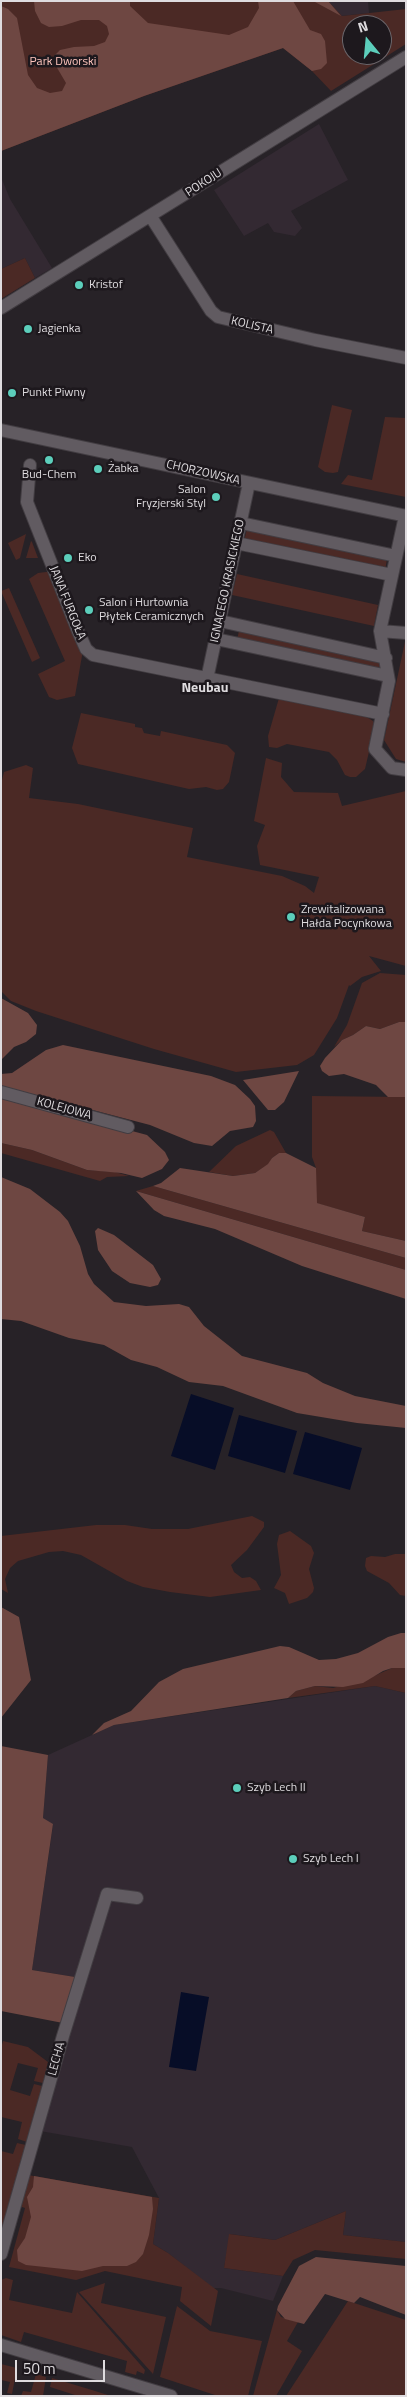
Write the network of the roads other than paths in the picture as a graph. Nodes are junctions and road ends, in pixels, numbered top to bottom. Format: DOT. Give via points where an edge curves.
graph roads {
  1 [pos="405,61"];
  2 [pos="151,217"];
  3 [pos="1,308"];
  4 [pos="406,358"];
  5 [pos="1,430"];
  6 [pos="30,466"];
  7 [pos="249,483"];
  8 [pos="405,516"];
  9 [pos="241,523"];
  10 [pos="236,543"];
  11 [pos="396,556"];
  12 [pos="392,575"];
  13 [pos="220,621"];
  14 [pos="380,631"];
  15 [pos="406,633"];
  16 [pos="216,639"];
  17 [pos="386,658"];
  18 [pos="388,676"];
  19 [pos="207,679"];
  20 [pos="383,714"];
  21 [pos="406,770"];
  22 [pos="1,1092"];
  23 [pos="128,1127"];
  24 [pos="137,1898"];
  25 [pos="1,2254"];
  26 [pos="1,2345"];
  27 [pos="171,2396"];
  1 -- 2 [label="street, POKOJU"];
  2 -- 3 [label="street, POKOJU"];
  2 -- 4 [label="street, KOLISTA" via="218,317"];
  5 -- 7 [label="street, CHORZOWSKA"];
  6 -- 19 [label="street, JANA FURGOŁA" via="27,502 86,649 93,655"];
  7 -- 8 [label="street, CHORZOWSKA"];
  7 -- 9 [label="street, IGNACEGO KRASICKIEGO"];
  8 -- 11 [label="street"];
  9 -- 10 [label="street, IGNACEGO KRASICKIEGO"];
  9 -- 11 [label="street"];
  10 -- 12 [label="street"];
  10 -- 13 [label="street, IGNACEGO KRASICKIEGO"];
  11 -- 12 [label="street"];
  12 -- 14 [label="street"];
  13 -- 16 [label="street, IGNACEGO KRASICKIEGO"];
  13 -- 17 [label="street"];
  14 -- 15 [label="street"];
  14 -- 17 [label="street"];
  16 -- 18 [label="street"];
  16 -- 19 [label="street, IGNACEGO KRASICKIEGO"];
  17 -- 18 [label="street"];
  18 -- 20 [label="street"];
  19 -- 20 [label="street, JANA FURGOŁA"];
  20 -- 21 [label="street" via="375,748 392,768"];
  22 -- 23 [label="street, KOLEJOWA"];
  24 -- 25 [label="street, LECHA" via="107,1894"];
  26 -- 27 [label="street"];
}
